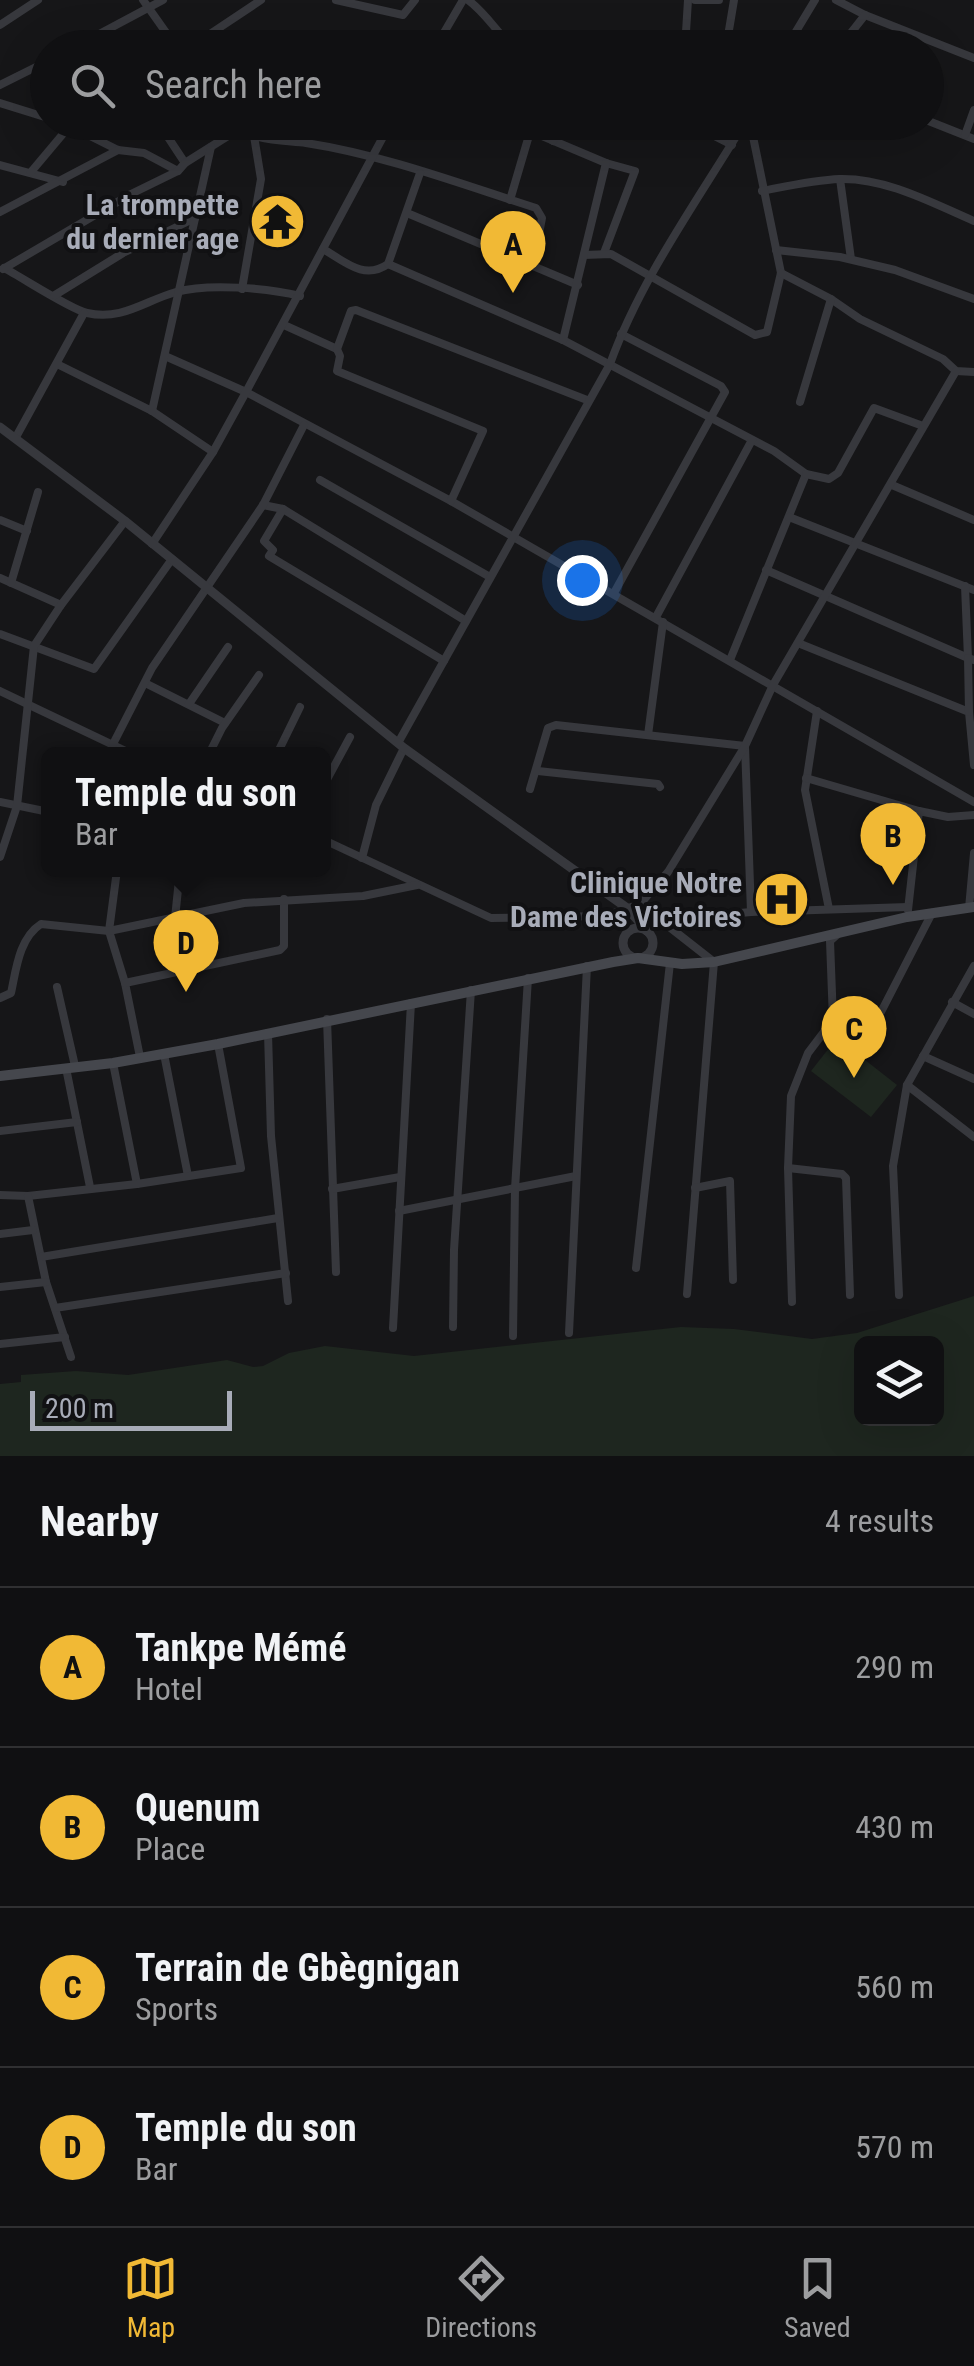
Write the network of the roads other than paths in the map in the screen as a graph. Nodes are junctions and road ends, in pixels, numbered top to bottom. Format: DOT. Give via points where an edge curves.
graph roads {
  1 [pos="38,0"];
  2 [pos="162,0"];
  3 [pos="261,0"];
  4 [pos="336,0"];
  5 [pos="415,0"];
  6 [pos="466,0"];
  7 [pos="692,0"];
  8 [pos="719,0"];
  9 [pos="734,0"];
  10 [pos="816,0"];
  11 [pos="836,0"];
  12 [pos="146,4"];
  13 [pos="865,15"];
  14 [pos="0,25"];
  15 [pos="103,30"];
  16 [pos="164,30"];
  17 [pos="216,30"];
  18 [pos="447,30"];
  19 [pos="494,30"];
  20 [pos="688,30"];
  21 [pos="729,30"];
  22 [pos="797,30"];
  23 [pos="853,30"];
  24 [pos="903,30"];
  25 [pos="944,46"];
  26 [pos="974,58"];
  27 [pos="30,69"];
  28 [pos="0,85"];
  29 [pos="0,103"];
  30 [pos="974,110"];
  31 [pos="30,112"];
  32 [pos="944,127"];
  33 [pos="970,137"];
  34 [pos="56,140"];
  35 [pos="99,140"];
  36 [pos="170,140"];
  37 [pos="219,140"];
  38 [pos="255,140"];
  39 [pos="281,140"];
  40 [pos="381,140"];
  41 [pos="528,140"];
  42 [pos="722,140"];
  43 [pos="735,140"];
  44 [pos="752,140"];
  45 [pos="553,141"];
  46 [pos="732,145"];
  47 [pos="212,146"];
  48 [pos="118,150"];
  49 [pos="371,158"];
  50 [pos="185,162"];
  51 [pos="606,163"];
  52 [pos="0,164"];
  53 [pos="178,171"];
  54 [pos="32,172"];
  55 [pos="420,172"];
  56 [pos="840,179"];
  57 [pos="63,182"];
  58 [pos="762,191"];
  59 [pos="510,200"];
  60 [pos="0,212"];
  61 [pos="407,212"];
  62 [pos="196,218"];
  63 [pos="974,221"];
  64 [pos="323,249"];
  65 [pos="776,250"];
  66 [pos="604,253"];
  67 [pos="584,255"];
  68 [pos="851,259"];
  69 [pos="388,264"];
  70 [pos="532,266"];
  71 [pos="2,270"];
  72 [pos="781,273"];
  73 [pos="652,276"];
  74 [pos="578,285"];
  75 [pos="242,289"];
  76 [pos="181,290"];
  77 [pos="54,295"];
  78 [pos="300,296"];
  79 [pos="830,299"];
  80 [pos="974,299"];
  81 [pos="84,312"];
  82 [pos="284,324"];
  83 [pos="621,334"];
  84 [pos="562,340"];
  85 [pos="337,349"];
  86 [pos="165,356"];
  87 [pos="56,364"];
  88 [pos="610,364"];
  89 [pos="956,371"];
  90 [pos="974,372"];
  91 [pos="246,392"];
  92 [pos="588,400"];
  93 [pos="800,402"];
  94 [pos="152,411"];
  95 [pos="712,418"];
  96 [pos="304,425"];
  97 [pos="0,426"];
  98 [pos="924,426"];
  99 [pos="16,437"];
  100 [pos="752,440"];
  101 [pos="212,452"];
  102 [pos="806,474"];
  103 [pos="320,480"];
  104 [pos="892,486"];
  105 [pos="38,492"];
  106 [pos="451,501"];
  107 [pos="262,505"];
  108 [pos="283,509"];
  109 [pos="788,517"];
  110 [pos="0,520"];
  111 [pos="974,520"];
  112 [pos="125,521"];
  113 [pos="27,532"];
  114 [pos="512,538"];
  115 [pos="152,544"];
  116 [pos="854,544"];
  117 [pos="172,559"];
  118 [pos="766,570"];
  119 [pos="0,578"];
  120 [pos="490,578"];
  121 [pos="11,583"];
  122 [pos="969,588"];
  123 [pos="207,590"];
  124 [pos="614,593"];
  125 [pos="824,596"];
  126 [pos="61,605"];
  127 [pos="466,620"];
  128 [pos="659,620"];
  129 [pos="0,634"];
  130 [pos="798,643"];
  131 [pos="34,646"];
  132 [pos="228,647"];
  133 [pos="971,659"];
  134 [pos="444,660"];
  135 [pos="730,660"];
  136 [pos="259,675"];
  137 [pos="144,683"];
  138 [pos="773,686"];
  139 [pos="0,691"];
  140 [pos="26,704"];
  141 [pos="189,704"];
  142 [pos="300,706"];
  143 [pos="818,711"];
  144 [pos="969,712"];
  145 [pos="226,723"];
  146 [pos="648,736"];
  147 [pos="350,737"];
  148 [pos="113,744"];
  149 [pos="401,745"];
  150 [pos="744,746"];
  151 [pos="119,747"];
  152 [pos="213,747"];
  153 [pos="280,747"];
  154 [pos="974,765"];
  155 [pos="538,771"];
  156 [pos="331,772"];
  157 [pos="806,778"];
  158 [pos="660,787"];
  159 [pos="530,790"];
  160 [pos="0,802"];
  161 [pos="974,802"];
  162 [pos="17,806"];
  163 [pos="41,811"];
  164 [pos="919,812"];
  165 [pos="974,815"];
  166 [pos="331,843"];
  167 [pos="974,853"];
  168 [pos="0,858"];
  169 [pos="362,858"];
  170 [pos="116,877"];
  171 [pos="179,877"];
  172 [pos="417,884"];
  173 [pos="284,899"];
  174 [pos="640,904"];
  175 [pos="972,907"];
  176 [pos="627,908"];
  177 [pos="829,909"];
  178 [pos="751,912"];
  179 [pos="908,912"];
  180 [pos="932,913"];
  181 [pos="175,918"];
  182 [pos="662,920"];
  183 [pos="109,931"];
  184 [pos="648,932"];
  185 [pos="838,934"];
  186 [pos="638,958"];
  187 [pos="714,962"];
  188 [pos="670,964"];
  189 [pos="587,966"];
  190 [pos="974,966"];
  191 [pos="528,978"];
  192 [pos="125,983"];
  193 [pos="57,987"];
  194 [pos="471,990"];
  195 [pos="0,998"];
  196 [pos="411,1002"];
  197 [pos="952,1002"];
  198 [pos="881,1012"];
  199 [pos="974,1014"];
  200 [pos="327,1019"];
  201 [pos="268,1033"];
  202 [pos="218,1044"];
  203 [pos="164,1054"];
  204 [pos="923,1056"];
  205 [pos="140,1057"];
  206 [pos="113,1062"];
  207 [pos="71,1067"];
  208 [pos="0,1076"];
  209 [pos="974,1079"];
  210 [pos="907,1086"];
  211 [pos="77,1122"];
  212 [pos="0,1131"];
  213 [pos="974,1137"];
  214 [pos="788,1168"];
  215 [pos="188,1176"];
  216 [pos="400,1176"];
  217 [pos="576,1176"];
  218 [pos="137,1184"];
  219 [pos="90,1186"];
  220 [pos="695,1188"];
  221 [pos="332,1189"];
  222 [pos="515,1189"];
  223 [pos="0,1195"];
  224 [pos="28,1196"];
  225 [pos="458,1199"];
  226 [pos="399,1211"];
  227 [pos="278,1218"];
  228 [pos="33,1230"];
  229 [pos="0,1234"];
  230 [pos="41,1257"];
  231 [pos="636,1268"];
  232 [pos="336,1272"];
  233 [pos="286,1273"];
  234 [pos="734,1280"];
  235 [pos="46,1282"];
  236 [pos="0,1287"];
  237 [pos="687,1294"];
  238 [pos="850,1295"];
  239 [pos="899,1296"];
  240 [pos="288,1301"];
  241 [pos="792,1302"];
  242 [pos="55,1308"];
  243 [pos="453,1327"];
  244 [pos="393,1328"];
  245 [pos="569,1332"];
  246 [pos="513,1336"];
  247 [pos="65,1337"];
  248 [pos="0,1344"];
  249 [pos="71,1356"];
  1 -- 14 [label="street"];
  2 -- 12 [label="street"];
  3 -- 17 [label="street"];
  4 -- 5 [label="street" via="403,16"];
  6 -- 18 [label="street"];
  6 -- 19 [label="street"];
  7 -- 8 [label="street"];
  7 -- 20 [label="street"];
  9 -- 21 [label="street"];
  10 -- 22 [label="street"];
  11 -- 13 [label="street"];
  12 -- 15 [label="street"];
  12 -- 16 [label="street"];
  13 -- 23 [label="street"];
  13 -- 24 [label="street"];
  25 -- 26 [label="street"];
  27 -- 28 [label="street"];
  29 -- 31 [label="street"];
  30 -- 33 [label="street"];
  32 -- 33 [label="street"];
  34 -- 54 [label="street"];
  35 -- 48 [label="street"];
  36 -- 50 [label="street"];
  37 -- 47 [label="street"];
  38 -- 75 [label="street" via="261,179"];
  39 -- 49 [label="street"];
  40 -- 49 [label="street"];
  41 -- 59 [label="street"];
  42 -- 46 [label="street"];
  43 -- 46 [label="street"];
  44 -- 58 [label="street"];
  45 -- 51 [label="street"];
  46 -- 73 [label="street"];
  47 -- 50 [label="street"];
  47 -- 62 [label="street"];
  48 -- 53 [label="street" via="144,153"];
  48 -- 57 [label="street"];
  49 -- 55 [label="street"];
  49 -- 64 [label="street"];
  50 -- 53 [label="street"];
  51 -- 66 [label="street" via="636,174"];
  51 -- 67 [label="street"];
  52 -- 54 [label="street"];
  53 -- 71 [label="street"];
  54 -- 57 [label="street"];
  55 -- 59 [label="street"];
  55 -- 61 [label="street"];
  56 -- 58 [label="street"];
  56 -- 63 [label="street" via="897,189"];
  56 -- 68 [label="street"];
  57 -- 60 [label="street"];
  58 -- 65 [label="street"];
  59 -- 70 [label="street" via="542,213"];
  61 -- 69 [label="street"];
  61 -- 70 [label="street"];
  62 -- 76 [label="street"];
  62 -- 77 [label="street"];
  64 -- 69 [label="street" via="360,271"];
  64 -- 78 [label="street"];
  65 -- 68 [label="street"];
  65 -- 72 [label="street"];
  66 -- 67 [label="street"];
  66 -- 73 [label="street"];
  67 -- 74 [label="street"];
  68 -- 80 [label="street"];
  69 -- 84 [label="street"];
  70 -- 74 [label="street"];
  71 -- 77 [label="street"];
  72 -- 73 [label="street" via="767,332 760,335"];
  72 -- 79 [label="street"];
  73 -- 83 [label="street"];
  74 -- 84 [label="street"];
  75 -- 76 [label="street"];
  75 -- 78 [label="street"];
  76 -- 81 [label="street" via="122,314"];
  76 -- 86 [label="street"];
  77 -- 81 [label="street"];
  78 -- 82 [label="street"];
  79 -- 89 [label="street"];
  79 -- 93 [label="street"];
  81 -- 87 [label="street"];
  82 -- 85 [label="street"];
  82 -- 91 [label="street"];
  83 -- 88 [label="street"];
  83 -- 95 [label="street" via="721,386"];
  84 -- 88 [label="street"];
  85 -- 92 [label="street" via="356,310"];
  85 -- 106 [label="street" via="337,371 483,432"];
  86 -- 91 [label="street"];
  86 -- 94 [label="street"];
  87 -- 94 [label="street"];
  87 -- 99 [label="street"];
  88 -- 92 [label="street"];
  88 -- 95 [label="street"];
  89 -- 90 [label="street"];
  89 -- 98 [label="street"];
  91 -- 96 [label="street"];
  91 -- 101 [label="street"];
  92 -- 114 [label="street"];
  94 -- 101 [label="street"];
  95 -- 100 [label="street"];
  95 -- 124 [label="street"];
  96 -- 106 [label="street"];
  96 -- 107 [label="street"];
  97 -- 99 [label="street"];
  98 -- 102 [label="street" via="874,408 838,473 829,479"];
  98 -- 104 [label="street"];
  99 -- 112 [label="street"];
  100 -- 102 [label="street"];
  100 -- 128 [label="street"];
  101 -- 115 [label="street"];
  102 -- 109 [label="street"];
  103 -- 120 [label="street"];
  104 -- 111 [label="street"];
  104 -- 116 [label="street"];
  105 -- 113 [label="street"];
  106 -- 114 [label="street"];
  107 -- 108 [label="street"];
  107 -- 123 [label="street"];
  108 -- 127 [label="street"];
  108 -- 134 [label="street" via="264,541 273,550 269,556"];
  109 -- 116 [label="street"];
  109 -- 118 [label="street"];
  110 -- 113 [label="street"];
  112 -- 115 [label="street"];
  112 -- 126 [label="street"];
  113 -- 121 [label="street"];
  114 -- 120 [label="street"];
  114 -- 124 [label="street"];
  115 -- 117 [label="street"];
  116 -- 122 [label="street"];
  116 -- 125 [label="street"];
  117 -- 123 [label="street"];
  117 -- 131 [label="street" via="94,669"];
  118 -- 125 [label="street"];
  118 -- 135 [label="street"];
  119 -- 121 [label="street"];
  120 -- 127 [label="street"];
  121 -- 126 [label="street"];
  122 -- 133 [label="street"];
  123 -- 137 [label="street"];
  123 -- 149 [label="street"];
  124 -- 128 [label="street"];
  125 -- 130 [label="street"];
  125 -- 133 [label="street"];
  126 -- 131 [label="street"];
  127 -- 134 [label="street"];
  128 -- 135 [label="street"];
  128 -- 146 [label="street"];
  129 -- 131 [label="street"];
  130 -- 138 [label="street"];
  130 -- 144 [label="street"];
  131 -- 140 [label="street"];
  132 -- 141 [label="street"];
  133 -- 144 [label="street"];
  134 -- 149 [label="street"];
  135 -- 138 [label="street"];
  136 -- 145 [label="street"];
  137 -- 141 [label="street"];
  137 -- 148 [label="street"];
  138 -- 143 [label="street"];
  138 -- 150 [label="street"];
  139 -- 140 [label="street"];
  140 -- 148 [label="street"];
  140 -- 162 [label="street"];
  141 -- 145 [label="street"];
  142 -- 153 [label="street"];
  143 -- 157 [label="street"];
  143 -- 161 [label="street"];
  144 -- 154 [label="street"];
  145 -- 152 [label="street"];
  146 -- 150 [label="street"];
  146 -- 155 [label="street" via="551,726"];
  147 -- 156 [label="street"];
  148 -- 151 [label="street"];
  149 -- 169 [label="street"];
  149 -- 176 [label="street"];
  150 -- 174 [label="street" via="668,872"];
  150 -- 178 [label="street"];
  155 -- 158 [label="street"];
  155 -- 159 [label="street"];
  157 -- 164 [label="street"];
  157 -- 177 [label="street"];
  160 -- 162 [label="street"];
  162 -- 163 [label="street"];
  162 -- 168 [label="street"];
  164 -- 165 [label="street"];
  164 -- 179 [label="street"];
  166 -- 169 [label="street"];
  167 -- 175 [label="street"];
  169 -- 172 [label="street"];
  170 -- 183 [label="street"];
  171 -- 181 [label="street"];
  172 -- 173 [label="street" via="364,896"];
  172 -- 176 [label="street" via="491,918 605,916"];
  173 -- 181 [label="street"];
  173 -- 192 [label="street" via="280,950"];
  174 -- 176 [label="street"];
  174 -- 182 [label="street"];
  175 -- 180 [label="main road"];
  176 -- 184 [label="street"];
  177 -- 178 [label="street"];
  177 -- 179 [label="street"];
  178 -- 182 [label="street"];
  179 -- 180 [label="main road"];
  179 -- 185 [label="main road"];
  180 -- 198 [label="street"];
  181 -- 183 [label="street"];
  182 -- 187 [label="street"];
  183 -- 192 [label="street"];
  183 -- 195 [label="street" via="41,924 21,951 11,993"];
  184 -- 186 [label="street" via="652,946"];
  184 -- 186 [label="street" via="634,928 625,936 626,950"];
  185 -- 187 [label="main road"];
  185 -- 214 [label="street" via="830,941 833,1020 792,1088"];
  186 -- 188 [label="main road"];
  186 -- 189 [label="main road"];
  187 -- 188 [label="main road"];
  187 -- 220 [label="street"];
  188 -- 231 [label="street"];
  189 -- 191 [label="main road"];
  189 -- 217 [label="street"];
  190 -- 197 [label="street"];
  191 -- 194 [label="main road"];
  191 -- 222 [label="street"];
  192 -- 205 [label="street"];
  193 -- 207 [label="street"];
  194 -- 196 [label="main road"];
  194 -- 225 [label="street"];
  196 -- 200 [label="main road"];
  196 -- 216 [label="street"];
  197 -- 199 [label="street"];
  197 -- 204 [label="street"];
  200 -- 201 [label="main road"];
  200 -- 221 [label="street"];
  201 -- 202 [label="main road"];
  201 -- 227 [label="street"];
  202 -- 203 [label="main road"];
  202 -- 215 [label="street" via="241,1168"];
  203 -- 205 [label="main road"];
  203 -- 215 [label="street"];
  204 -- 209 [label="street"];
  204 -- 210 [label="street"];
  205 -- 206 [label="main road"];
  206 -- 207 [label="main road"];
  206 -- 218 [label="street"];
  207 -- 208 [label="main road"];
  207 -- 211 [label="street"];
  210 -- 213 [label="street"];
  210 -- 239 [label="street" via="893,1166"];
  211 -- 212 [label="street"];
  211 -- 219 [label="street"];
  214 -- 238 [label="street" via="846,1178"];
  214 -- 241 [label="street"];
  215 -- 218 [label="street"];
  216 -- 221 [label="street"];
  216 -- 226 [label="street"];
  217 -- 222 [label="street"];
  217 -- 245 [label="street"];
  218 -- 219 [label="street"];
  219 -- 224 [label="street"];
  220 -- 234 [label="street" via="730,1182"];
  220 -- 237 [label="street"];
  221 -- 232 [label="street"];
  222 -- 225 [label="street"];
  222 -- 246 [label="street"];
  223 -- 224 [label="street"];
  224 -- 228 [label="street"];
  225 -- 226 [label="street"];
  225 -- 243 [label="street"];
  226 -- 244 [label="street"];
  227 -- 230 [label="street"];
  227 -- 233 [label="street"];
  228 -- 229 [label="street"];
  228 -- 230 [label="street"];
  230 -- 235 [label="street"];
  233 -- 240 [label="street"];
  233 -- 242 [label="street"];
  235 -- 236 [label="street"];
  235 -- 242 [label="street"];
  242 -- 247 [label="street"];
  247 -- 248 [label="street"];
  247 -- 249 [label="street"];
}
